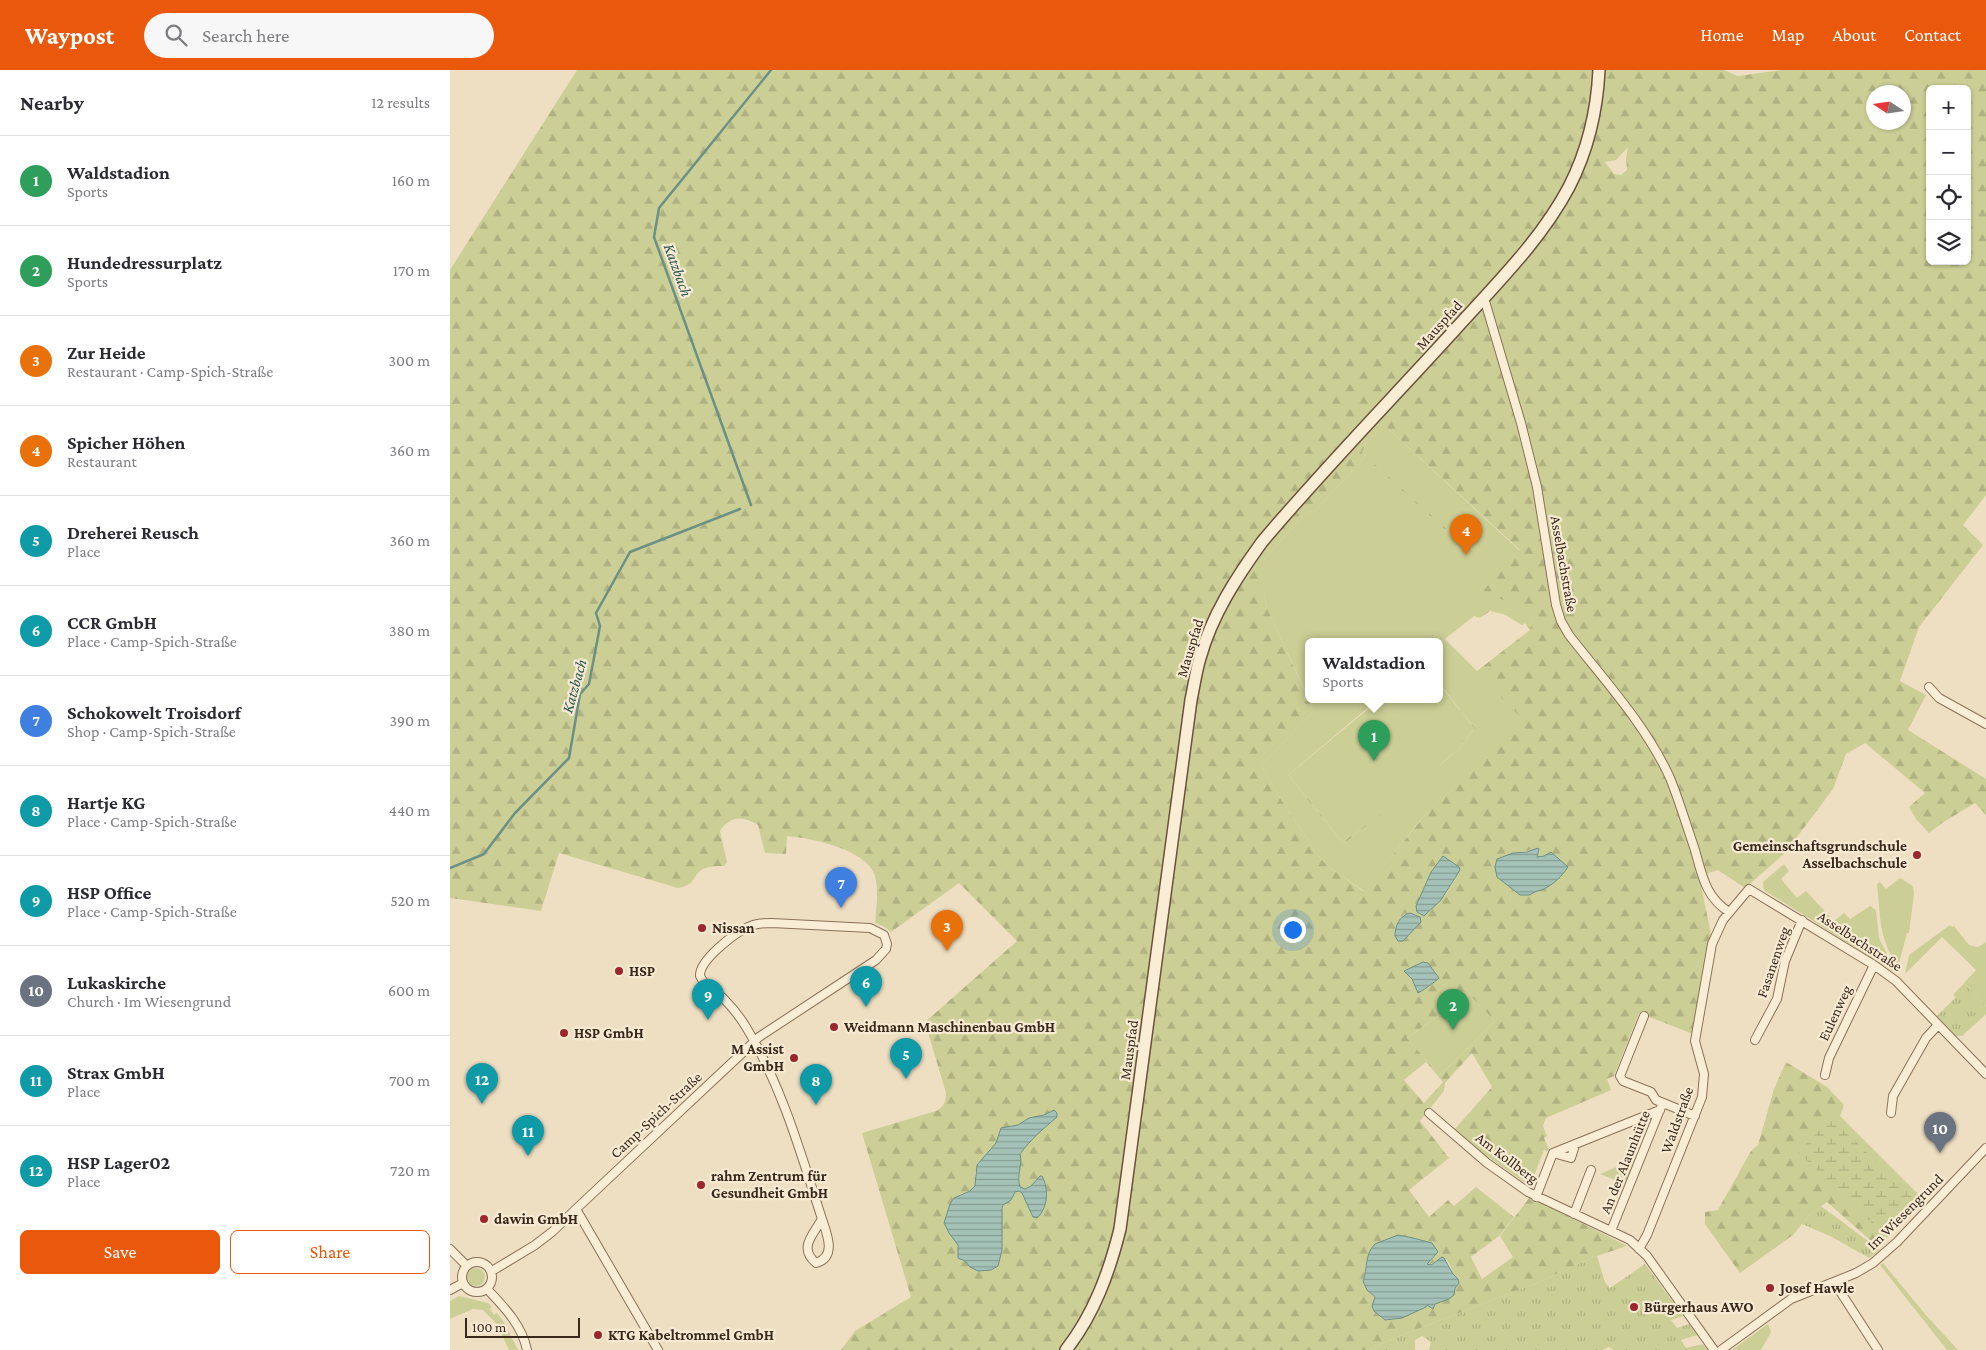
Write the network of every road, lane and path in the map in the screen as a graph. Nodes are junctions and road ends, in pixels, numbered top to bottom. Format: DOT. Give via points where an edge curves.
graph roads {
  1 [pos="1599,70"];
  2 [pos="1484,298"];
  3 [pos="1929,687"];
  4 [pos="1986,724"];
  5 [pos="1749,888"];
  6 [pos="1729,912"];
  7 [pos="1802,920"];
  8 [pos="1874,965"];
  9 [pos="1644,1016"];
  10 [pos="1938,1025"];
  11 [pos="1755,1040"];
  12 [pos="754,1042"];
  13 [pos="1986,1074"];
  14 [pos="1825,1075"];
  15 [pos="1662,1106"];
  16 [pos="1430,1113"];
  17 [pos="1891,1113"];
  18 [pos="1695,1116"];
  19 [pos="1986,1148"];
  20 [pos="1592,1170"];
  21 [pos="1536,1197"];
  22 [pos="576,1209"];
  23 [pos="1574,1214"];
  24 [pos="822,1219"];
  25 [pos="1611,1231"];
  26 [pos="450,1249"];
  27 [pos="1640,1249"];
  28 [pos="467,1266"];
  29 [pos="492,1271"];
  30 [pos="1834,1282"];
  31 [pos="463,1283"];
  32 [pos="487,1289"];
  33 [pos="450,1290"];
  34 [pos="527,1350"];
  35 [pos="658,1350"];
  36 [pos="1066,1350"];
  37 [pos="1714,1350"];
  38 [pos="1721,1350"];
  39 [pos="1878,1350"];
  1 -- 2 [label="street, Mauspfad" via="1596,108 1589,136 1568,188 1545,226"];
  2 -- 6 [label="street, Asselbachstraße" via="1537,487 1561,621 1662,762 1704,883 1715,902"];
  2 -- 36 [label="street, Mauspfad" via="1274,528 1236,579 1214,621 1200,658 1191,700 1121,1224 1112,1262 1099,1294"];
  3 -- 4 [label="street" via="1939,698"];
  5 -- 6 [label="street, Waldstraße"];
  5 -- 7 [label="street, Asselbachstraße"];
  6 -- 18 [label="street, Waldstraße" via="1712,944 1695,1041 1703,1066 1704,1084"];
  7 -- 8 [label="street, Asselbachstraße"];
  7 -- 11 [label="street, Fasanenweg" via="1785,961 1777,998"];
  8 -- 10 [label="street, Asselbachstraße" via="1896,981"];
  8 -- 14 [label="street, Eulenweg" via="1829,1058"];
  9 -- 15 [label="street" via="1620,1076 1623,1081 1651,1092"];
  10 -- 13 [label="street, Asselbachstraße"];
  10 -- 17 [label="street" via="1926,1038 1892,1096"];
  12 -- 12 [label="street, Camp-Spich-Straße" via="733,1008 700,976 702,964 732,936 748,927 767,923 870,928 884,935 886,949 876,960"];
  12 -- 22 [label="street, Camp-Spich-Straße"];
  12 -- 24 [label="street, Camp-Spich-Straße" via="777,1089"];
  15 -- 18 [label="street"];
  15 -- 21 [label="street" via="1575,1145 1571,1158 1554,1154"];
  15 -- 25 [label="street, An der Alaunhütte"];
  16 -- 21 [label="street, Am Kollberg" via="1488,1163"];
  18 -- 27 [label="street, Waldstraße"];
  19 -- 30 [label="street, Im Wiesengrund" via="1885,1253 1856,1273"];
  20 -- 23 [label="street"];
  21 -- 23 [label="street, Am Kollberg"];
  22 -- 29 [label="street, Camp-Spich-Straße" via="535,1245"];
  22 -- 35 [label="street"];
  23 -- 25 [label="street, Am Kollberg"];
  24 -- 24 [label="street, Camp-Spich-Straße" via="808,1242 810,1258 816,1263 827,1257 829,1248"];
  25 -- 27 [label="street, Am Kollberg"];
  26 -- 28 [label="street"];
  27 -- 37 [label="street"];
  28 -- 29 [label="street" via="478,1262 486,1264"];
  28 -- 31 [label="street" via="462,1274"];
  29 -- 32 [label="street" via="492,1281"];
  30 -- 38 [label="street, Im Wiesengrund" via="1791,1299"];
  30 -- 39 [label="street"];
  31 -- 32 [label="street" via="474,1292"];
  31 -- 33 [label="street"];
  32 -- 34 [label="street" via="508,1310"];
}
